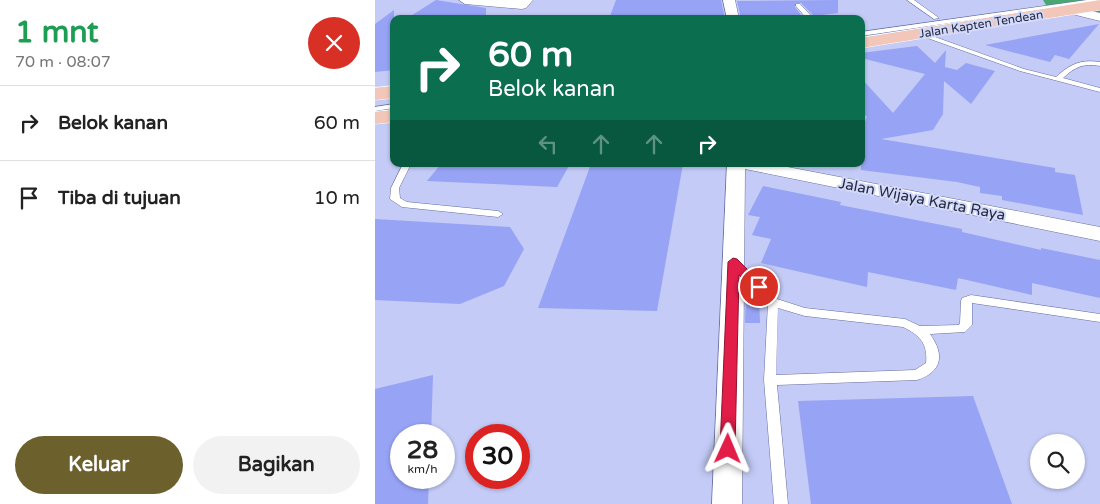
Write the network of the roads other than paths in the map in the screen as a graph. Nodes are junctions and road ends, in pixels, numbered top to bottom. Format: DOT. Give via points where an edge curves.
graph roads {
  1 [pos="465,0"];
  2 [pos="527,0"];
  3 [pos="729,0"];
  4 [pos="910,0"];
  5 [pos="1099,0"];
  6 [pos="798,5"];
  7 [pos="1100,5"];
  8 [pos="1070,6"];
  9 [pos="732,15"];
  10 [pos="807,15"];
  11 [pos="1100,17"];
  12 [pos="936,18"];
  13 [pos="865,28"];
  14 [pos="865,33"];
  15 [pos="921,34"];
  16 [pos="865,41"];
  17 [pos="1100,64"];
  18 [pos="1058,79"];
  19 [pos="1100,90"];
  20 [pos="406,167"];
  21 [pos="736,167"];
  22 [pos="760,167"];
  23 [pos="498,214"];
  24 [pos="1100,234"];
  25 [pos="733,262"];
  26 [pos="773,302"];
  27 [pos="1100,318"];
  28 [pos="920,330"];
  29 [pos="770,380"];
  30 [pos="727,504"];
  31 [pos="781,504"];
  1 -- 2 [label="street" via="522,4"];
  3 -- 9 [label="street"];
  4 -- 12 [label="lane"];
  5 -- 14 [label="lane"];
  6 -- 10 [label="lane"];
  7 -- 8 [label="main road, Jalan Kapten Tendean"];
  8 -- 11 [label="street"];
  8 -- 12 [label="main road, Jalan Kapten Tendean" via="1040,3"];
  8 -- 15 [label="main road, Jalan Kapten Tendean"];
  12 -- 13 [label="main road, Jalan Kapten Tendean"];
  15 -- 16 [label="main road, Jalan Kapten Tendean"];
  15 -- 18 [label="lane" via="1022,70"];
  17 -- 18 [label="lane" via="1074,64"];
  18 -- 19 [label="lane"];
  20 -- 23 [label="lane" via="395,188 395,198 405,204"];
  21 -- 25 [label="street"];
  22 -- 24 [label="street, Jalan Wijaya Karta Raya"];
  25 -- 26 [label="lane"];
  25 -- 30 [label="street"];
  26 -- 28 [label="lane" via="805,312 905,323"];
  26 -- 29 [label="lane"];
  27 -- 28 [label="lane" via="971,299 966,301 966,325 961,329"];
  28 -- 29 [label="lane" via="934,353 932,366 917,375"];
  29 -- 31 [label="lane"];
}
